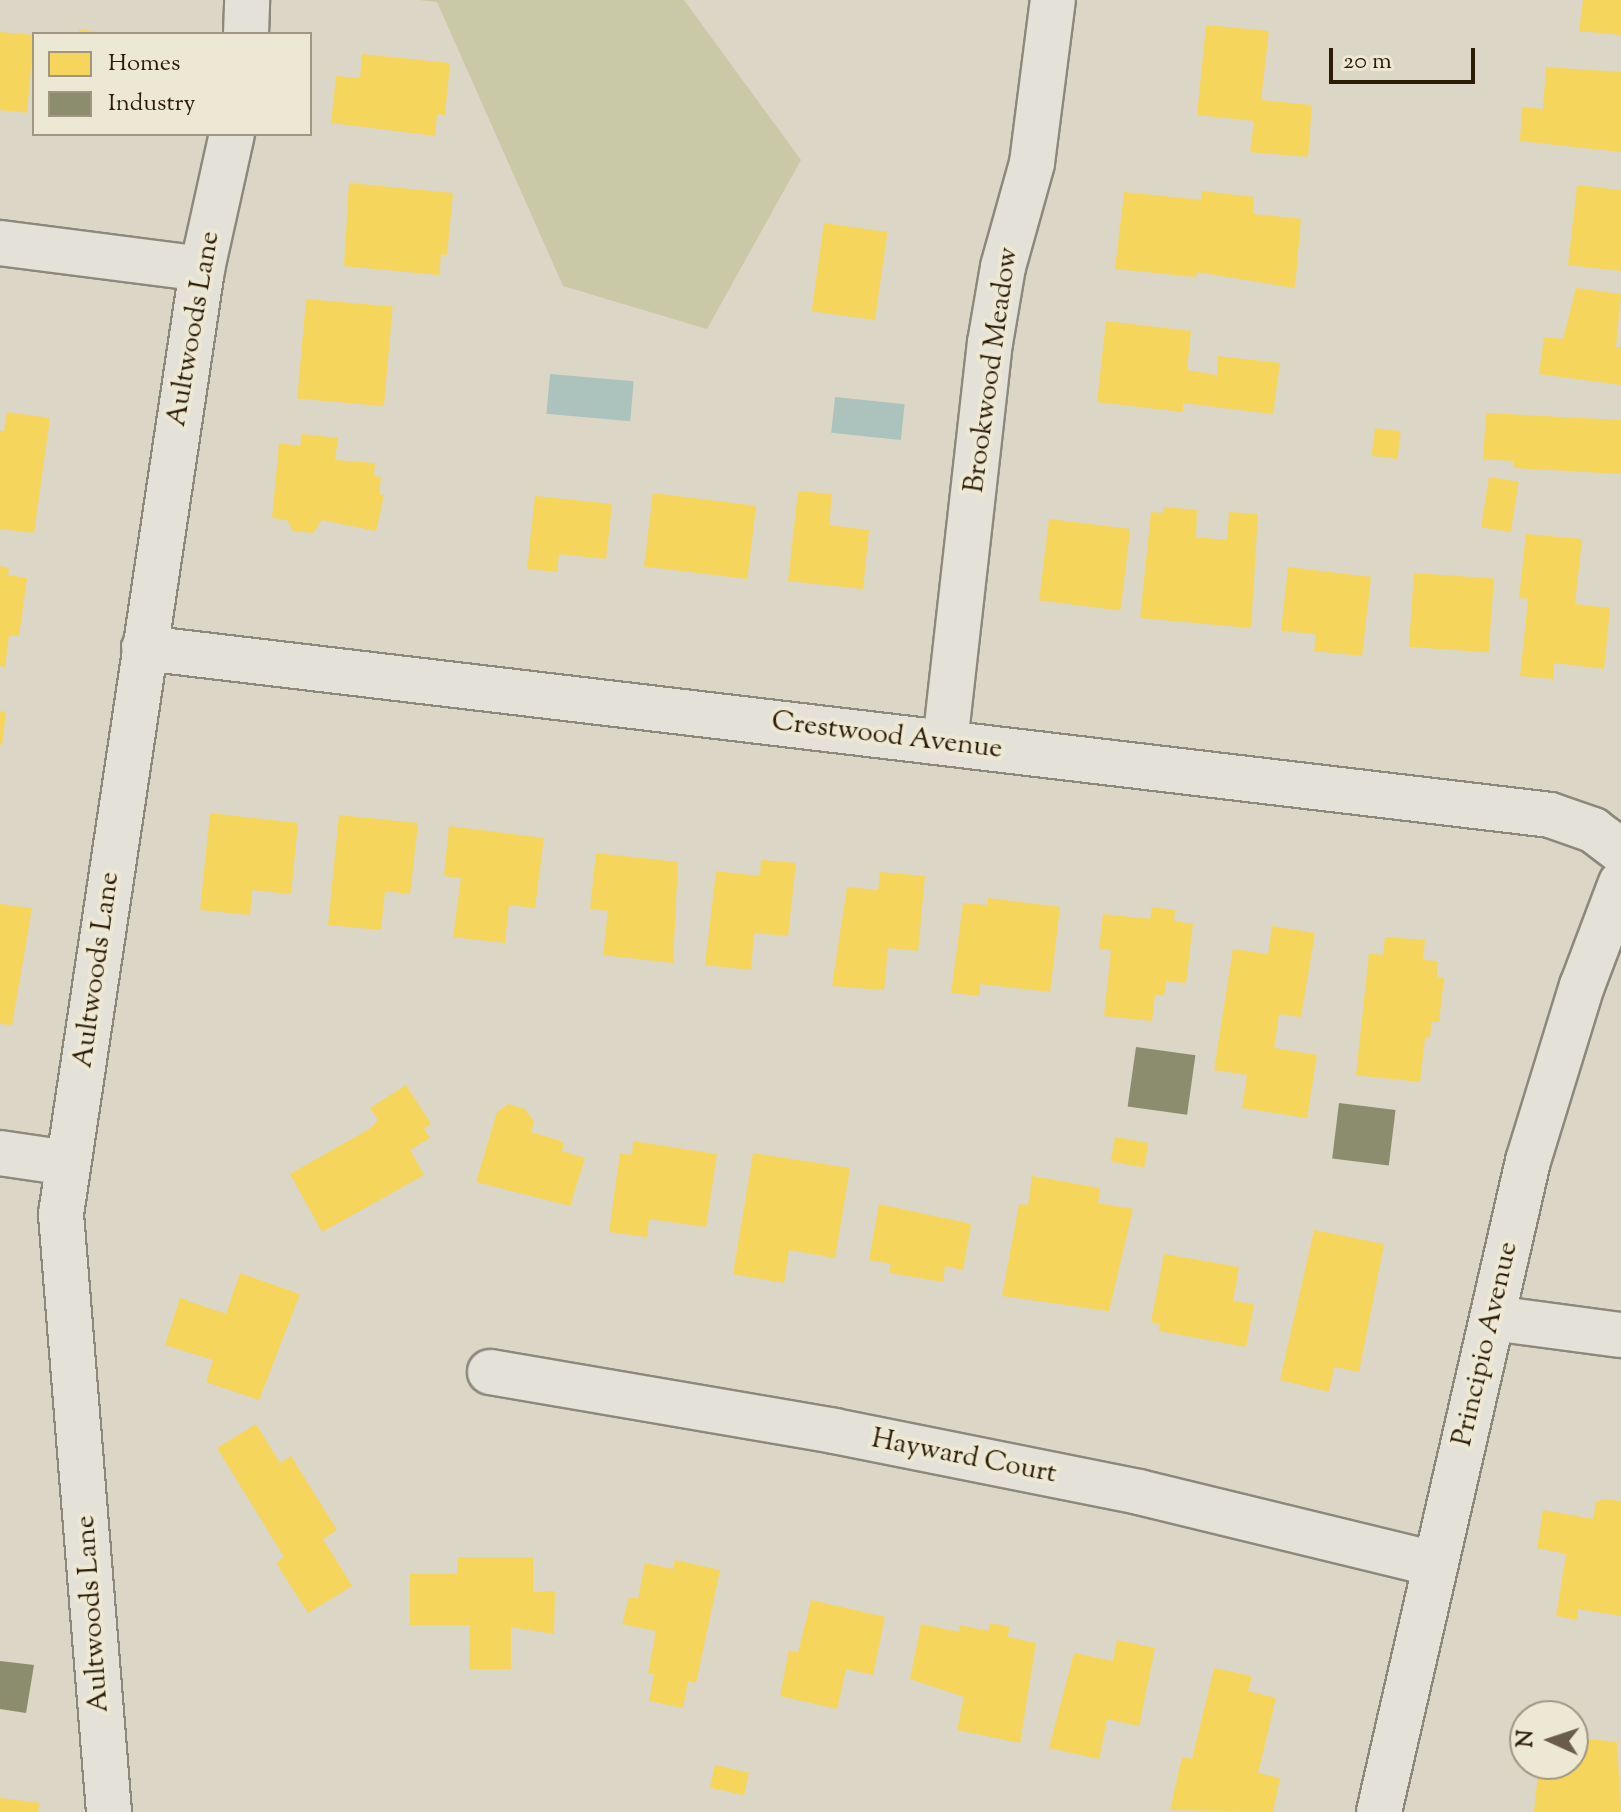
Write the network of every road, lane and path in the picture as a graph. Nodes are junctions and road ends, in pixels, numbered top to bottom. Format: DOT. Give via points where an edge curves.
graph roads {
  1 [pos="247,0"];
  2 [pos="1053,0"];
  3 [pos="246,32"];
  4 [pos="232,136"];
  5 [pos="0,243"];
  6 [pos="202,269"];
  7 [pos="144,648"];
  8 [pos="945,743"];
  9 [pos="1621,851"];
  10 [pos="1621,883"];
  11 [pos="0,1153"];
  12 [pos="68,1163"];
  13 [pos="1493,1318"];
  14 [pos="1621,1335"];
  15 [pos="490,1372"];
  16 [pos="1434,1564"];
  17 [pos="109,1812"];
  18 [pos="1379,1812"];
  1 -- 3 [label="street"];
  2 -- 8 [label="street, Brookwood Meadow" via="1032,163 1003,267 990,343"];
  4 -- 6 [label="street, Aultwoods Lane"];
  5 -- 6 [label="street"];
  6 -- 7 [label="street, Aultwoods Lane"];
  7 -- 8 [label="street, Crestwood Avenue"];
  7 -- 12 [label="street, Aultwoods Lane"];
  8 -- 9 [label="street, Crestwood Avenue" via="1550,815 1593,830"];
  10 -- 13 [label="street, Principio Avenue" via="1582,986 1528,1161"];
  11 -- 12 [label="street"];
  12 -- 17 [label="street, Aultwoods Lane" via="61,1214"];
  13 -- 14 [label="street"];
  13 -- 16 [label="street, Principio Avenue"];
  15 -- 16 [label="street, Hayward Court" via="834,1431 1139,1492"];
  16 -- 18 [label="street, Principio Avenue"];
}
